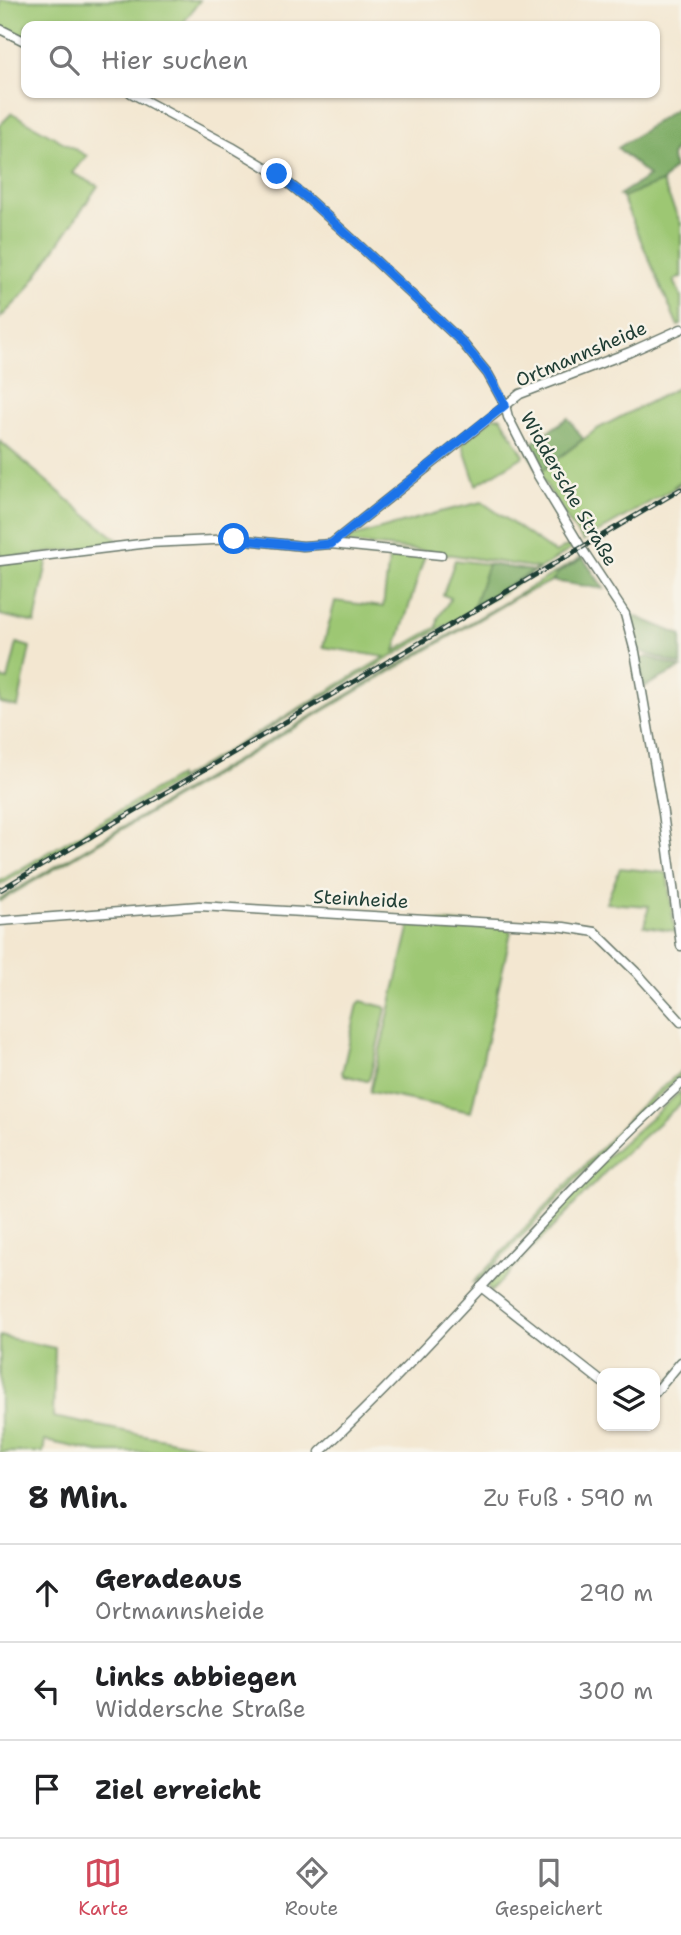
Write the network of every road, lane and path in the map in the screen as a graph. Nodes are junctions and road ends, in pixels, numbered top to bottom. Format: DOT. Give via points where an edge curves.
graph roads {
  1 [pos="0,29"];
  2 [pos="21,39"];
  3 [pos="140,98"];
  4 [pos="681,329"];
  5 [pos="505,405"];
  6 [pos="331,544"];
  7 [pos="441,555"];
  8 [pos="0,561"];
  9 [pos="0,921"];
  10 [pos="681,946"];
  11 [pos="681,1022"];
  12 [pos="681,1084"];
  13 [pos="481,1287"];
  14 [pos="681,1362"];
  15 [pos="597,1378"];
  16 [pos="660,1387"];
  17 [pos="320,1452"];
  1 -- 2 [label="street"];
  3 -- 5 [label="street, Widdersche Straße" via="277,174 308,199 461,341 488,374"];
  4 -- 5 [label="street, Ortmannsheide" via="520,394"];
  5 -- 6 [label="street, Ortmannsheide"];
  5 -- 10 [label="street, Widdersche Straße" via="537,474 625,614 663,813"];
  6 -- 7 [label="street"];
  6 -- 8 [label="street" via="234,539 149,543"];
  9 -- 11 [label="street, Steinheide" via="199,906 564,927 595,932"];
  12 -- 13 [label="street" via="582,1179"];
  13 -- 15 [label="street"];
  13 -- 17 [label="street"];
  14 -- 16 [label="street"];
}
